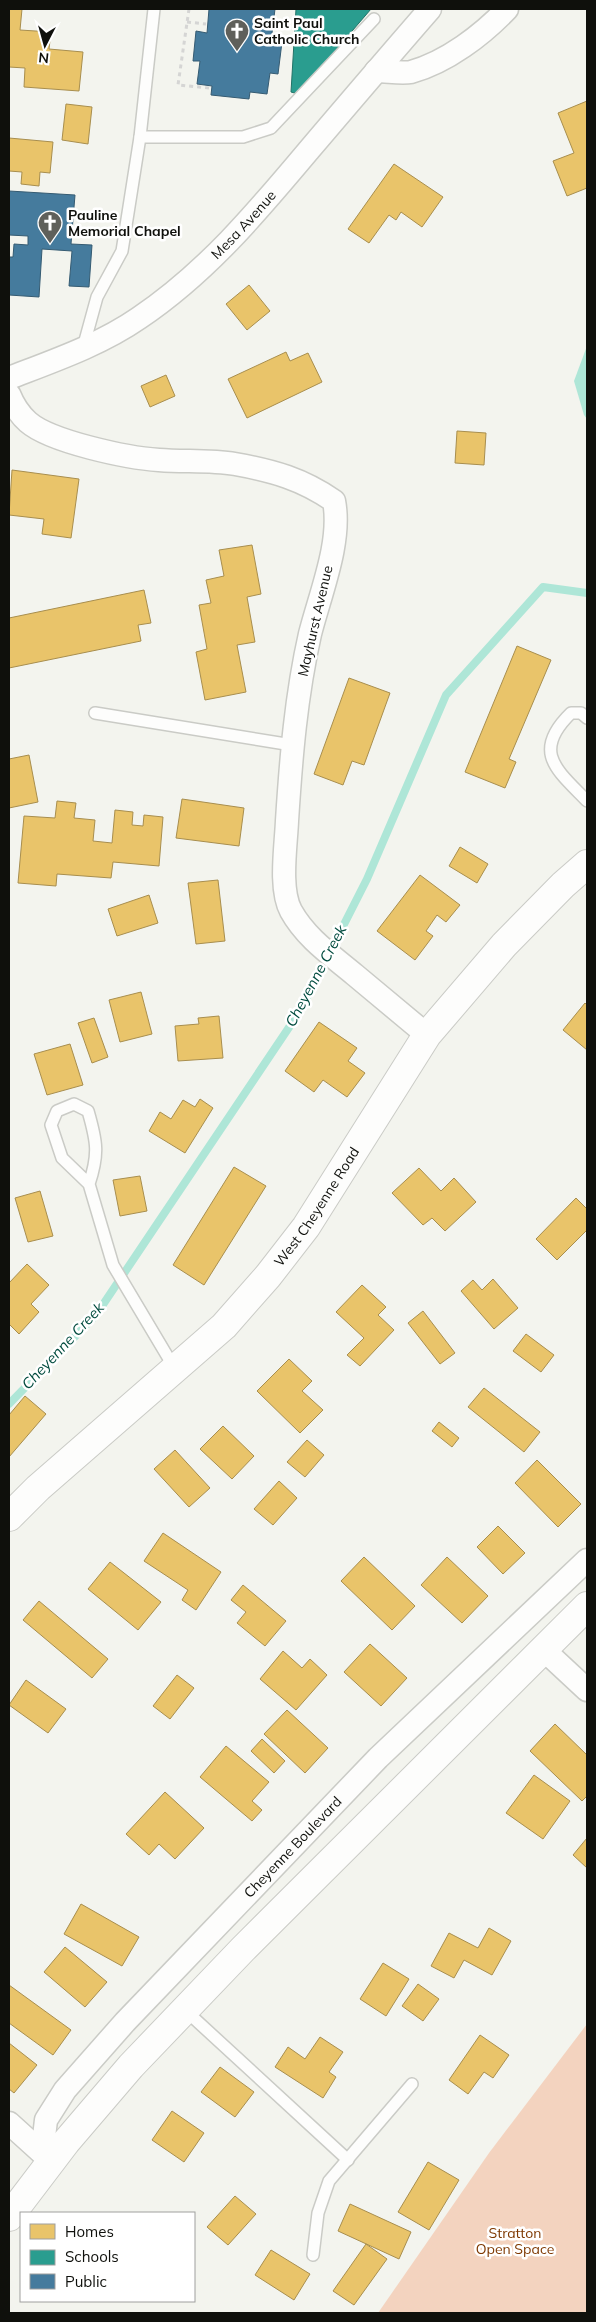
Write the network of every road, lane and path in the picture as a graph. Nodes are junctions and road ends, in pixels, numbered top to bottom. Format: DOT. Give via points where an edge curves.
graph roads {
  1 [pos="154,9"];
  2 [pos="188,9"];
  3 [pos="430,9"];
  4 [pos="507,9"];
  5 [pos="374,19"];
  6 [pos="187,22"];
  7 [pos="206,24"];
  8 [pos="376,71"];
  9 [pos="209,88"];
  10 [pos="140,137"];
  11 [pos="83,348"];
  12 [pos="9,378"];
  13 [pos="9,394"];
  14 [pos="94,713"];
  15 [pos="587,718"];
  16 [pos="292,745"];
  17 [pos="587,801"];
  18 [pos="587,864"];
  19 [pos="427,1035"];
  20 [pos="89,1184"];
  21 [pos="175,1369"];
  22 [pos="9,1518"];
  23 [pos="587,1560"];
  24 [pos="587,1606"];
  25 [pos="544,1650"];
  26 [pos="587,1690"];
  27 [pos="185,2010"];
  28 [pos="412,2084"];
  29 [pos="9,2123"];
  30 [pos="348,2160"];
  31 [pos="52,2161"];
  32 [pos="9,2217"];
  33 [pos="313,2255"];
  1 -- 10 [label="lane"];
  2 -- 6 [label="path"];
  3 -- 8 [label="street, Mesa Avenue"];
  4 -- 8 [label="street" via="490,27 431,64 409,72"];
  5 -- 10 [label="lane" via="271,128 242,137"];
  6 -- 7 [label="path"];
  6 -- 9 [label="path" via="178,85"];
  8 -- 11 [label="street, Mesa Avenue" via="261,208 222,249 138,319"];
  10 -- 11 [label="lane" via="122,252 97,297"];
  11 -- 12 [label="street, Mesa Avenue"];
  13 -- 16 [label="street, Mayhurst Avenue" via="28,423 82,445 129,457 234,464 296,479 334,502 337,517 334,540 310,636"];
  14 -- 16 [label="lane"];
  15 -- 17 [label="lane" via="581,713 571,713 558,726 551,750 555,769"];
  16 -- 19 [label="street, Mayhurst Avenue" via="285,859 285,886 290,909 300,926 317,943"];
  18 -- 19 [label="street, West Cheyenne Road" via="504,945"];
  19 -- 21 [label="street, West Cheyenne Road" via="290,1250 224,1326"];
  20 -- 20 [label="lane" via="62,1158 51,1125 57,1111 74,1104 88,1111 96,1138 96,1165"];
  20 -- 21 [label="lane" via="113,1264"];
  21 -- 22 [label="street, West Cheyenne Road" via="45,1482"];
  23 -- 31 [label="street, Cheyenne Boulevard" via="378,1758 112,2037 65,2090 46,2120 44,2137"];
  24 -- 25 [label="street"];
  25 -- 26 [label="street"];
  25 -- 27 [label="street"];
  27 -- 30 [label="lane"];
  27 -- 31 [label="street" via="131,2066"];
  28 -- 30 [label="lane"];
  29 -- 31 [label="street"];
  30 -- 33 [label="lane" via="329,2181 318,2213"];
  31 -- 32 [label="street"];
}
